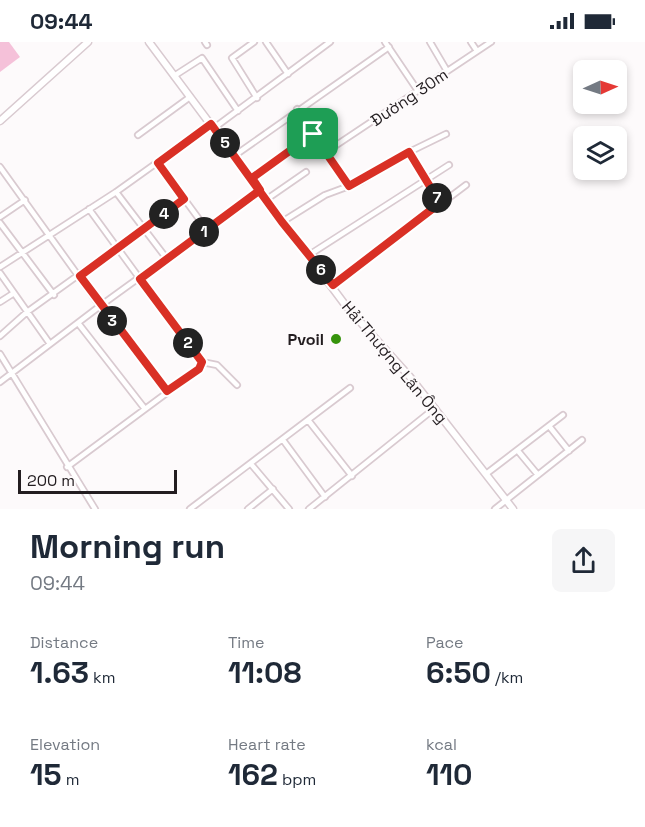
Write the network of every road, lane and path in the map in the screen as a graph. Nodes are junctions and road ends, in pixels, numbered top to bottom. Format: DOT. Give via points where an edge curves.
graph roads {
  1 [pos="88,42"];
  2 [pos="149,42"];
  3 [pos="254,42"];
  4 [pos="267,42"];
  5 [pos="330,42"];
  6 [pos="385,42"];
  7 [pos="430,42"];
  8 [pos="471,42"];
  9 [pos="491,42"];
  10 [pos="389,48"];
  11 [pos="477,51"];
  12 [pos="447,71"];
  13 [pos="288,74"];
  14 [pos="174,76"];
  15 [pos="418,91"];
  16 [pos="190,97"];
  17 [pos="257,98"];
  18 [pos="297,109"];
  19 [pos="238,111"];
  20 [pos="0,121"];
  21 [pos="213,126"];
  22 [pos="313,134"];
  23 [pos="446,134"];
  24 [pos="138,135"];
  25 [pos="326,152"];
  26 [pos="409,152"];
  27 [pos="234,156"];
  28 [pos="158,163"];
  29 [pos="449,165"];
  30 [pos="0,168"];
  31 [pos="306,172"];
  32 [pos="252,178"];
  33 [pos="426,178"];
  34 [pos="466,185"];
  35 [pos="349,186"];
  36 [pos="260,190"];
  37 [pos="116,192"];
  38 [pos="184,199"];
  39 [pos="267,199"];
  40 [pos="25,200"];
  41 [pos="440,203"];
  42 [pos="88,209"];
  43 [pos="0,217"];
  44 [pos="282,222"];
  45 [pos="0,223"];
  46 [pos="142,229"];
  47 [pos="207,230"];
  48 [pos="49,234"];
  49 [pos="117,248"];
  50 [pos="23,252"];
  51 [pos="309,255"];
  52 [pos="167,259"];
  53 [pos="0,267"];
  54 [pos="0,273"];
  55 [pos="80,276"];
  56 [pos="140,279"];
  57 [pos="333,285"];
  58 [pos="14,293"];
  59 [pos="54,295"];
  60 [pos="0,302"];
  61 [pos="100,306"];
  62 [pos="27,312"];
  63 [pos="78,323"];
  64 [pos="0,336"];
  65 [pos="50,344"];
  66 [pos="0,354"];
  67 [pos="202,362"];
  68 [pos="13,372"];
  69 [pos="0,382"];
  70 [pos="237,384"];
  71 [pos="351,388"];
  72 [pos="167,391"];
  73 [pos="435,408"];
  74 [pos="145,409"];
  75 [pos="563,415"];
  76 [pos="309,420"];
  77 [pos="549,426"];
  78 [pos="283,440"];
  79 [pos="582,440"];
  80 [pos="518,451"];
  81 [pos="569,451"];
  82 [pos="251,464"];
  83 [pos="67,467"];
  84 [pos="486,474"];
  85 [pos="538,475"];
  86 [pos="352,476"];
  87 [pos="273,489"];
  88 [pos="325,497"];
  89 [pos="506,500"];
  90 [pos="93,507"];
  91 [pos="84,509"];
  92 [pos="190,509"];
  93 [pos="248,509"];
  94 [pos="290,509"];
  95 [pos="309,509"];
  96 [pos="495,509"];
  97 [pos="513,509"];
  1 -- 20 [label="street"];
  2 -- 14 [label="street, Hải Thượng Lãn Ông"];
  3 -- 17 [label="street" via="232,58"];
  4 -- 13 [label="street"];
  5 -- 13 [label="street"];
  6 -- 10 [label="street"];
  7 -- 12 [label="street"];
  8 -- 11 [label="street"];
  9 -- 11 [label="street, Đường 30m"];
  10 -- 15 [label="street"];
  10 -- 18 [label="street"];
  11 -- 12 [label="street, Đường 30m"];
  12 -- 15 [label="street, Đường 30m"];
  13 -- 17 [label="street"];
  14 -- 16 [label="street, Hải Thượng Lãn Ông"];
  14 -- 19 [label="street" via="202,58"];
  15 -- 25 [label="street, Đường 30m"];
  16 -- 21 [label="street, Hải Thượng Lãn Ông"];
  16 -- 24 [label="street"];
  17 -- 19 [label="street"];
  18 -- 22 [label="street"];
  18 -- 27 [label="street"];
  19 -- 21 [label="street"];
  21 -- 27 [label="street, Hải Thượng Lãn Ông"];
  21 -- 28 [label="street"];
  22 -- 25 [label="street"];
  22 -- 32 [label="street"];
  23 -- 26 [label="street"];
  25 -- 35 [label="street"];
  26 -- 33 [label="street"];
  26 -- 35 [label="street"];
  27 -- 32 [label="street, Hải Thượng Lãn Ông"];
  28 -- 37 [label="street"];
  28 -- 38 [label="street"];
  29 -- 33 [label="street"];
  30 -- 40 [label="street"];
  31 -- 39 [label="street"];
  32 -- 36 [label="street, Hải Thượng Lãn Ông"];
  33 -- 41 [label="street"];
  33 -- 51 [label="street"];
  34 -- 41 [label="street"];
  35 -- 44 [label="street" via="325,195"];
  36 -- 39 [label="street, Hải Thượng Lãn Ông"];
  36 -- 47 [label="street"];
  37 -- 42 [label="street"];
  37 -- 46 [label="street"];
  38 -- 46 [label="street"];
  38 -- 47 [label="street"];
  39 -- 44 [label="street, Hải Thượng Lãn Ông"];
  40 -- 43 [label="street"];
  40 -- 48 [label="street"];
  41 -- 57 [label="street"];
  42 -- 48 [label="street"];
  42 -- 49 [label="street"];
  44 -- 51 [label="street, Hải Thượng Lãn Ông"];
  45 -- 50 [label="street"];
  46 -- 49 [label="street"];
  46 -- 52 [label="street"];
  47 -- 52 [label="street"];
  48 -- 50 [label="street"];
  48 -- 55 [label="street"];
  49 -- 55 [label="street"];
  49 -- 56 [label="street"];
  50 -- 53 [label="street"];
  50 -- 59 [label="street"];
  51 -- 57 [label="street, Hải Thượng Lãn Ông"];
  52 -- 56 [label="street"];
  54 -- 58 [label="street"];
  55 -- 59 [label="street"];
  55 -- 61 [label="street"];
  56 -- 61 [label="street"];
  56 -- 67 [label="street"];
  57 -- 73 [label="street, Hải Thượng Lãn Ông" via="346,306"];
  58 -- 60 [label="street"];
  58 -- 62 [label="street"];
  59 -- 62 [label="street"];
  61 -- 63 [label="street"];
  61 -- 72 [label="street"];
  62 -- 64 [label="street"];
  62 -- 65 [label="street"];
  63 -- 65 [label="street"];
  63 -- 74 [label="street"];
  65 -- 68 [label="street"];
  66 -- 68 [label="street"];
  67 -- 70 [label="street" via="217,365"];
  67 -- 72 [label="street" via="199,369"];
  68 -- 69 [label="street"];
  68 -- 83 [label="street"];
  71 -- 76 [label="street"];
  72 -- 74 [label="street"];
  73 -- 84 [label="street, Hải Thượng Lãn Ông"];
  73 -- 86 [label="street"];
  74 -- 83 [label="street"];
  75 -- 77 [label="street"];
  76 -- 78 [label="street"];
  76 -- 86 [label="street"];
  77 -- 80 [label="street"];
  77 -- 81 [label="street"];
  78 -- 82 [label="street"];
  78 -- 88 [label="street"];
  79 -- 81 [label="street"];
  80 -- 84 [label="street"];
  80 -- 85 [label="street"];
  81 -- 85 [label="street"];
  82 -- 87 [label="street"];
  82 -- 92 [label="street"];
  83 -- 90 [label="street"];
  84 -- 89 [label="street, Hải Thượng Lãn Ông"];
  85 -- 89 [label="street"];
  86 -- 88 [label="street"];
  87 -- 93 [label="street"];
  87 -- 94 [label="street"];
  88 -- 95 [label="street"];
  89 -- 96 [label="street"];
  89 -- 97 [label="street, Hải Thượng Lãn Ông"];
  90 -- 91 [label="street"];
}
